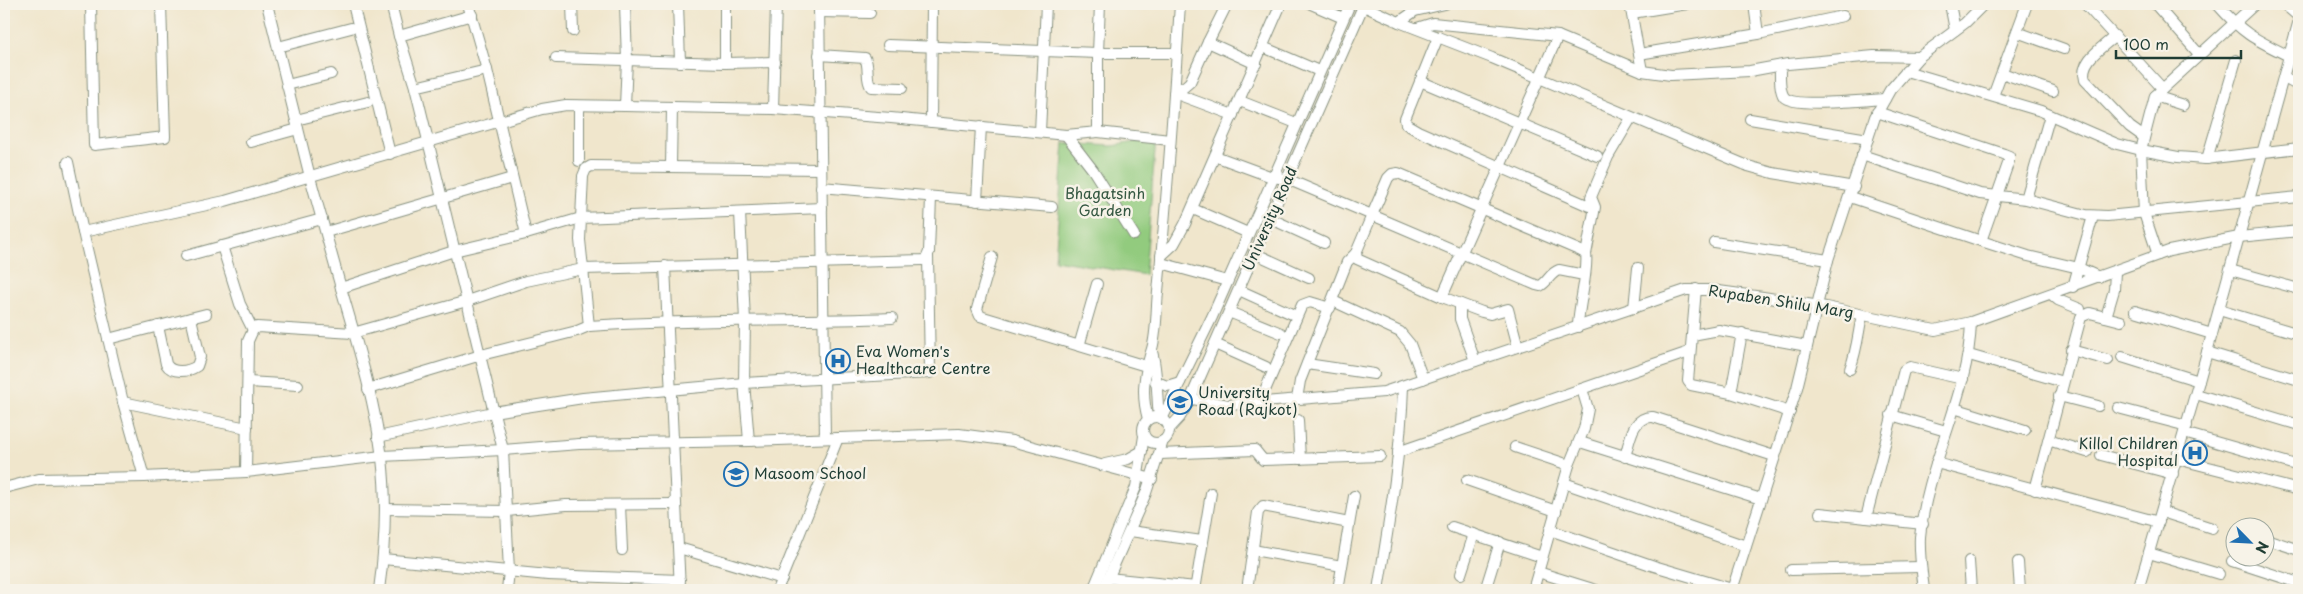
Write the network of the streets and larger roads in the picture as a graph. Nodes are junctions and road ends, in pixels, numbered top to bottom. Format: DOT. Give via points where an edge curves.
graph roads {
  1 [pos="91,4"];
  2 [pos="161,4"];
  3 [pos="268,4"];
  4 [pos="353,4"];
  5 [pos="391,4"];
  6 [pos="468,4"];
  7 [pos="572,4"];
  8 [pos="625,4"];
  9 [pos="678,4"];
  10 [pos="725,4"];
  11 [pos="776,4"];
  12 [pos="932,4"];
  13 [pos="1046,4"];
  14 [pos="1100,4"];
  15 [pos="1180,4"];
  16 [pos="1227,4"];
  17 [pos="1311,4"];
  18 [pos="1350,4"];
  19 [pos="1362,4"];
  20 [pos="1445,4"];
  21 [pos="1687,4"];
  22 [pos="1754,4"];
  23 [pos="1950,4"];
  24 [pos="1984,4"];
  25 [pos="2027,4"];
  26 [pos="2085,4"];
  27 [pos="2155,4"];
  28 [pos="2217,4"];
  29 [pos="2255,4"];
  30 [pos="2284,4"];
  31 [pos="1278,5"];
  32 [pos="819,8"];
  33 [pos="1631,8"];
  34 [pos="870,13"];
  35 [pos="472,15"];
  36 [pos="1843,16"];
  37 [pos="1343,18"];
  38 [pos="2299,18"];
  39 [pos="1398,22"];
  40 [pos="2234,23"];
  41 [pos="351,28"];
  42 [pos="1417,28"];
  43 [pos="572,30"];
  44 [pos="1955,30"];
  45 [pos="2017,32"];
  46 [pos="1758,34"];
  47 [pos="399,36"];
  48 [pos="1438,36"];
  49 [pos="1558,36"];
  50 [pos="2115,36"];
  51 [pos="2297,36"];
  52 [pos="1208,42"];
  53 [pos="888,45"];
  54 [pos="278,47"];
  55 [pos="931,47"];
  56 [pos="1264,47"];
  57 [pos="2064,49"];
  58 [pos="1044,51"];
  59 [pos="1098,53"];
  60 [pos="1177,53"];
  61 [pos="1639,54"];
  62 [pos="2199,54"];
  63 [pos="819,55"];
  64 [pos="2290,56"];
  65 [pos="1919,57"];
  66 [pos="556,58"];
  67 [pos="627,60"];
  68 [pos="2236,60"];
  69 [pos="680,62"];
  70 [pos="775,62"];
  71 [pos="725,63"];
  72 [pos="1256,64"];
  73 [pos="1780,66"];
  74 [pos="487,70"];
  75 [pos="1642,71"];
  76 [pos="1906,71"];
  77 [pos="1319,72"];
  78 [pos="2002,73"];
  79 [pos="331,74"];
  80 [pos="2284,78"];
  81 [pos="1539,79"];
  82 [pos="1420,81"];
  83 [pos="287,85"];
  84 [pos="2299,86"];
  85 [pos="415,87"];
  86 [pos="902,88"];
  87 [pos="1175,90"];
  88 [pos="2053,91"];
  89 [pos="2158,92"];
  90 [pos="1993,96"];
  91 [pos="1885,99"];
  92 [pos="1240,101"];
  93 [pos="368,102"];
  94 [pos="2182,105"];
  95 [pos="579,106"];
  96 [pos="625,106"];
  97 [pos="672,108"];
  98 [pos="773,109"];
  99 [pos="820,112"];
  100 [pos="1877,112"];
  101 [pos="1233,115"];
  102 [pos="2050,115"];
  103 [pos="1630,118"];
  104 [pos="1750,119"];
  105 [pos="499,122"];
  106 [pos="931,122"];
  107 [pos="1296,123"];
  108 [pos="1520,123"];
  109 [pos="297,125"];
  110 [pos="981,126"];
  111 [pos="1040,132"];
  112 [pos="1098,132"];
  113 [pos="1066,135"];
  114 [pos="2144,137"];
  115 [pos="1868,139"];
  116 [pos="1170,140"];
  117 [pos="251,142"];
  118 [pos="427,144"];
  119 [pos="2299,148"];
  120 [pos="2142,150"];
  121 [pos="2263,153"];
  122 [pos="390,154"];
  123 [pos="1862,155"];
  124 [pos="1215,156"];
  125 [pos="1597,156"];
  126 [pos="2207,159"];
  127 [pos="579,161"];
  128 [pos="68,162"];
  129 [pos="671,166"];
  130 [pos="1501,166"];
  131 [pos="821,169"];
  132 [pos="310,177"];
  133 [pos="1272,177"];
  134 [pos="512,178"];
  135 [pos="1287,179"];
  136 [pos="822,187"];
  137 [pos="1852,192"];
  138 [pos="930,197"];
  139 [pos="1996,197"];
  140 [pos="440,198"];
  141 [pos="2299,198"];
  142 [pos="2026,199"];
  143 [pos="977,201"];
  144 [pos="2248,203"];
  145 [pos="1589,206"];
  146 [pos="822,208"];
  147 [pos="1052,208"];
  148 [pos="1193,209"];
  149 [pos="1480,209"];
  150 [pos="740,212"];
  151 [pos="2144,213"];
  152 [pos="1372,215"];
  153 [pos="2093,216"];
  154 [pos="581,218"];
  155 [pos="1269,218"];
  156 [pos="322,219"];
  157 [pos="2299,231"];
  158 [pos="83,232"];
  159 [pos="326,232"];
  160 [pos="1248,232"];
  161 [pos="526,234"];
  162 [pos="1134,235"];
  163 [pos="2239,238"];
  164 [pos="1981,241"];
  165 [pos="1714,242"];
  166 [pos="1324,243"];
  167 [pos="222,246"];
  168 [pos="454,251"];
  169 [pos="1254,253"];
  170 [pos="1356,253"];
  171 [pos="1462,253"];
  172 [pos="1586,254"];
  173 [pos="2158,255"];
  174 [pos="186,256"];
  175 [pos="928,256"];
  176 [pos="992,257"];
  177 [pos="1161,260"];
  178 [pos="1828,260"];
  179 [pos="823,262"];
  180 [pos="742,264"];
  181 [pos="665,266"];
  182 [pos="1638,268"];
  183 [pos="2078,268"];
  184 [pos="583,269"];
  185 [pos="2230,270"];
  186 [pos="2115,272"];
  187 [pos="1584,275"];
  188 [pos="1308,278"];
  189 [pos="2099,278"];
  190 [pos="1227,282"];
  191 [pos="1097,284"];
  192 [pos="2074,286"];
  193 [pos="341,288"];
  194 [pos="1696,289"];
  195 [pos="2299,289"];
  196 [pos="1239,290"];
  197 [pos="2051,294"];
  198 [pos="1442,296"];
  199 [pos="467,301"];
  200 [pos="1460,304"];
  201 [pos="1332,305"];
  202 [pos="1816,306"];
  203 [pos="1634,308"];
  204 [pos="2080,309"];
  205 [pos="2219,310"];
  206 [pos="2135,311"];
  207 [pos="1229,312"];
  208 [pos="206,314"];
  209 [pos="1292,314"];
  210 [pos="1862,315"];
  211 [pos="2106,317"];
  212 [pos="192,318"];
  213 [pos="892,318"];
  214 [pos="667,321"];
  215 [pos="824,321"];
  216 [pos="2122,321"];
  217 [pos="745,322"];
  218 [pos="1971,322"];
  219 [pos="158,326"];
  220 [pos="589,326"];
  221 [pos="1578,327"];
  222 [pos="253,330"];
  223 [pos="353,333"];
  224 [pos="1281,333"];
  225 [pos="1742,333"];
  226 [pos="2212,334"];
  227 [pos="2299,334"];
  228 [pos="1692,335"];
  229 [pos="108,339"];
  230 [pos="1215,344"];
  231 [pos="1080,346"];
  232 [pos="1807,346"];
  233 [pos="1518,347"];
  234 [pos="2071,350"];
  235 [pos="1152,352"];
  236 [pos="1689,352"];
  237 [pos="2207,352"];
  238 [pos="481,355"];
  239 [pos="1969,355"];
  240 [pos="2122,357"];
  241 [pos="2108,360"];
  242 [pos="1475,361"];
  243 [pos="1307,364"];
  244 [pos="1146,366"];
  245 [pos="1266,367"];
  246 [pos="1850,369"];
  247 [pos="1374,374"];
  248 [pos="1423,379"];
  249 [pos="1963,379"];
  250 [pos="824,380"];
  251 [pos="2299,380"];
  252 [pos="1155,381"];
  253 [pos="2200,381"];
  254 [pos="248,382"];
  255 [pos="1180,382"];
  256 [pos="2063,382"];
  257 [pos="744,384"];
  258 [pos="298,385"];
  259 [pos="1403,386"];
  260 [pos="368,389"];
  261 [pos="1582,389"];
  262 [pos="670,391"];
  263 [pos="1731,393"];
  264 [pos="2196,394"];
  265 [pos="1174,396"];
  266 [pos="2059,396"];
  267 [pos="1297,399"];
  268 [pos="1190,400"];
  269 [pos="123,402"];
  270 [pos="1259,404"];
  271 [pos="2098,406"];
  272 [pos="1954,408"];
  273 [pos="2118,408"];
  274 [pos="493,412"];
  275 [pos="1790,412"];
  276 [pos="1891,415"];
  277 [pos="1161,418"];
  278 [pos="1148,419"];
  279 [pos="1298,420"];
  280 [pos="2299,425"];
  281 [pos="247,428"];
  282 [pos="1168,429"];
  283 [pos="2025,430"];
  284 [pos="2186,430"];
  285 [pos="1946,432"];
  286 [pos="1144,436"];
  287 [pos="378,437"];
  288 [pos="825,438"];
  289 [pos="838,438"];
  290 [pos="1162,440"];
  291 [pos="2048,440"];
  292 [pos="749,441"];
  293 [pos="1580,442"];
  294 [pos="672,443"];
  295 [pos="1515,447"];
  296 [pos="503,450"];
  297 [pos="1142,451"];
  298 [pos="1398,452"];
  299 [pos="2087,452"];
  300 [pos="1160,454"];
  301 [pos="2101,455"];
  302 [pos="382,456"];
  303 [pos="1380,456"];
  304 [pos="1774,456"];
  305 [pos="1625,457"];
  306 [pos="1300,459"];
  307 [pos="2177,459"];
  308 [pos="1936,463"];
  309 [pos="1102,465"];
  310 [pos="1569,465"];
  311 [pos="2299,466"];
  312 [pos="246,472"];
  313 [pos="2173,474"];
  314 [pos="1139,475"];
  315 [pos="144,477"];
  316 [pos="1152,479"];
  317 [pos="1467,480"];
  318 [pos="1564,483"];
  319 [pos="4,488"];
  320 [pos="2035,490"];
  321 [pos="2299,490"];
  322 [pos="1212,493"];
  323 [pos="1354,496"];
  324 [pos="1761,499"];
  325 [pos="676,504"];
  326 [pos="620,505"];
  327 [pos="385,508"];
  328 [pos="1556,511"];
  329 [pos="506,512"];
  330 [pos="1820,513"];
  331 [pos="2160,517"];
  332 [pos="1866,518"];
  333 [pos="1350,523"];
  334 [pos="1923,524"];
  335 [pos="1452,527"];
  336 [pos="2212,528"];
  337 [pos="1550,530"];
  338 [pos="1130,531"];
  339 [pos="1474,534"];
  340 [pos="1202,540"];
  341 [pos="1500,542"];
  342 [pos="2276,542"];
  343 [pos="1746,546"];
  344 [pos="679,548"];
  345 [pos="622,550"];
  346 [pos="1253,550"];
  347 [pos="2299,550"];
  348 [pos="2149,553"];
  349 [pos="1542,557"];
  350 [pos="383,559"];
  351 [pos="1969,561"];
  352 [pos="2018,562"];
  353 [pos="1342,566"];
  354 [pos="2247,566"];
  355 [pos="1920,567"];
  356 [pos="1791,570"];
  357 [pos="510,571"];
  358 [pos="1538,572"];
  359 [pos="1461,574"];
  360 [pos="2219,574"];
  361 [pos="1108,578"];
  362 [pos="782,579"];
  363 [pos="2299,583"];
  364 [pos="1487,584"];
  365 [pos="680,585"];
  366 [pos="1196,588"];
  367 [pos="379,590"];
  368 [pos="507,590"];
  369 [pos="777,590"];
  370 [pos="1093,590"];
  371 [pos="1103,590"];
  372 [pos="1247,590"];
  373 [pos="1338,590"];
  374 [pos="1378,590"];
  375 [pos="1534,590"];
  376 [pos="1596,590"];
  377 [pos="1732,590"];
  378 [pos="1924,590"];
  379 [pos="1971,590"];
  380 [pos="2020,590"];
  381 [pos="2138,590"];
  1 -- 2 [label="street" via="94,145 165,137"];
  3 -- 54 [label="street"];
  4 -- 122 [label="street"];
  5 -- 47 [label="street"];
  6 -- 35 [label="street"];
  7 -- 43 [label="street"];
  8 -- 67 [label="street"];
  9 -- 69 [label="street"];
  10 -- 71 [label="street"];
  11 -- 70 [label="street"];
  12 -- 55 [label="street"];
  13 -- 58 [label="street"];
  14 -- 59 [label="street"];
  15 -- 60 [label="street"];
  16 -- 52 [label="street"];
  17 -- 37 [label="street"];
  18 -- 37 [label="street, University Road"];
  19 -- 39 [label="street"];
  19 -- 135 [label="street, University Road"];
  20 -- 39 [label="street" via="1415,11"];
  21 -- 33 [label="street"];
  22 -- 46 [label="street"];
  23 -- 44 [label="street"];
  24 -- 44 [label="street"];
  25 -- 45 [label="street"];
  26 -- 50 [label="street"];
  27 -- 62 [label="street"];
  28 -- 40 [label="street"];
  29 -- 40 [label="street"];
  30 -- 38 [label="street"];
  31 -- 56 [label="street"];
  32 -- 34 [label="street"];
  32 -- 63 [label="street"];
  33 -- 61 [label="street"];
  35 -- 47 [label="street"];
  35 -- 74 [label="street"];
  36 -- 46 [label="street"];
  37 -- 77 [label="street, University Road"];
  38 -- 51 [label="street"];
  39 -- 42 [label="street"];
  40 -- 62 [label="street"];
  40 -- 64 [label="street" via="2250,37"];
  41 -- 54 [label="street"];
  42 -- 48 [label="street"];
  42 -- 49 [label="street" via="1433,23"];
  44 -- 65 [label="street"];
  45 -- 57 [label="street"];
  45 -- 78 [label="street"];
  46 -- 61 [label="street"];
  47 -- 85 [label="street"];
  48 -- 81 [label="street"];
  48 -- 82 [label="street"];
  49 -- 75 [label="street"];
  49 -- 81 [label="street"];
  50 -- 89 [label="street"];
  50 -- 114 [label="street" via="2086,63 2085,80"];
  51 -- 64 [label="street"];
  52 -- 72 [label="street"];
  52 -- 87 [label="street" via="1190,82"];
  53 -- 55 [label="street"];
  54 -- 83 [label="street"];
  55 -- 58 [label="street"];
  55 -- 106 [label="street"];
  56 -- 72 [label="street"];
  56 -- 77 [label="street"];
  58 -- 59 [label="street"];
  58 -- 111 [label="street"];
  59 -- 60 [label="street"];
  59 -- 112 [label="street"];
  60 -- 87 [label="street"];
  61 -- 75 [label="street"];
  62 -- 89 [label="street"];
  63 -- 86 [label="street" via="865,58 871,86"];
  63 -- 99 [label="street"];
  64 -- 80 [label="street"];
  65 -- 73 [label="street" via="1874,56"];
  65 -- 76 [label="street"];
  66 -- 67 [label="street"];
  67 -- 69 [label="street"];
  67 -- 96 [label="street"];
  68 -- 126 [label="street"];
  69 -- 71 [label="street"];
  70 -- 71 [label="street"];
  70 -- 98 [label="street"];
  72 -- 92 [label="street"];
  73 -- 75 [label="street" via="1719,74 1671,75"];
  73 -- 91 [label="street" via="1782,94 1792,101"];
  74 -- 85 [label="street"];
  74 -- 105 [label="street"];
  76 -- 90 [label="street"];
  76 -- 91 [label="street"];
  77 -- 107 [label="street, University Road"];
  78 -- 88 [label="street"];
  78 -- 90 [label="street"];
  79 -- 83 [label="street"];
  80 -- 84 [label="street"];
  80 -- 121 [label="street"];
  81 -- 103 [label="street"];
  81 -- 108 [label="street"];
  82 -- 108 [label="street"];
  82 -- 130 [label="street" via="1406,124"];
  83 -- 109 [label="street"];
  85 -- 118 [label="street"];
  87 -- 101 [label="street"];
  87 -- 116 [label="street"];
  89 -- 94 [label="street"];
  89 -- 114 [label="street"];
  90 -- 102 [label="street"];
  91 -- 100 [label="street"];
  92 -- 101 [label="street"];
  92 -- 107 [label="street"];
  93 -- 109 [label="street"];
  95 -- 96 [label="street"];
  95 -- 105 [label="street" via="554,107"];
  95 -- 127 [label="street"];
  96 -- 97 [label="street"];
  97 -- 98 [label="street"];
  97 -- 129 [label="street"];
  98 -- 99 [label="street"];
  99 -- 106 [label="street"];
  99 -- 131 [label="street"];
  100 -- 115 [label="street"];
  100 -- 139 [label="street" via="2009,156"];
  101 -- 124 [label="street"];
  102 -- 120 [label="street" via="2117,144"];
  102 -- 142 [label="street"];
  103 -- 137 [label="street" via="1748,166"];
  103 -- 172 [label="street" via="1608,156 1592,197 1595,207"];
  104 -- 115 [label="street"];
  105 -- 118 [label="street"];
  105 -- 134 [label="street"];
  106 -- 110 [label="street"];
  107 -- 133 [label="street, University Road"];
  108 -- 125 [label="street"];
  108 -- 130 [label="street"];
  109 -- 117 [label="street"];
  109 -- 132 [label="street"];
  110 -- 111 [label="street"];
  110 -- 143 [label="street"];
  111 -- 113 [label="street"];
  112 -- 113 [label="street"];
  112 -- 116 [label="street"];
  113 -- 162 [label="street" via="1093,170"];
  114 -- 120 [label="street"];
  115 -- 123 [label="street"];
  116 -- 177 [label="street"];
  118 -- 122 [label="street"];
  118 -- 140 [label="street"];
  119 -- 121 [label="street"];
  120 -- 126 [label="street"];
  120 -- 151 [label="street"];
  121 -- 126 [label="street"];
  121 -- 144 [label="street"];
  122 -- 132 [label="street"];
  123 -- 137 [label="street"];
  123 -- 139 [label="street"];
  124 -- 133 [label="street"];
  124 -- 148 [label="street"];
  128 -- 158 [label="street"];
  129 -- 131 [label="street"];
  129 -- 154 [label="street" via="590,166 582,176"];
  130 -- 145 [label="street"];
  130 -- 149 [label="street"];
  131 -- 136 [label="street"];
  132 -- 156 [label="street"];
  132 -- 158 [label="street" via="225,201"];
  133 -- 135 [label="street"];
  133 -- 160 [label="street, University Road"];
  134 -- 140 [label="street"];
  134 -- 161 [label="street"];
  135 -- 152 [label="street"];
  135 -- 155 [label="street, University Road"];
  136 -- 138 [label="street"];
  136 -- 146 [label="street"];
  137 -- 164 [label="street"];
  137 -- 178 [label="street"];
  138 -- 143 [label="street"];
  138 -- 175 [label="street"];
  139 -- 142 [label="street"];
  139 -- 164 [label="street"];
  140 -- 159 [label="street"];
  140 -- 168 [label="street"];
  141 -- 144 [label="street"];
  142 -- 153 [label="street"];
  143 -- 147 [label="street"];
  144 -- 151 [label="street"];
  144 -- 163 [label="street"];
  146 -- 150 [label="street"];
  146 -- 179 [label="street"];
  148 -- 160 [label="street"];
  148 -- 177 [label="street" via="1174,244"];
  149 -- 152 [label="street" via="1398,173 1388,178"];
  149 -- 171 [label="street"];
  149 -- 172 [label="street"];
  150 -- 154 [label="street"];
  150 -- 180 [label="street"];
  151 -- 153 [label="street"];
  151 -- 173 [label="street"];
  152 -- 170 [label="street"];
  152 -- 171 [label="street"];
  153 -- 183 [label="street"];
  154 -- 161 [label="street"];
  154 -- 184 [label="street"];
  155 -- 166 [label="street"];
  155 -- 169 [label="street, University Road"];
  156 -- 159 [label="street"];
  156 -- 167 [label="street"];
  157 -- 163 [label="street, Rupaben Shilu Marg"];
  158 -- 229 [label="street"];
  159 -- 193 [label="street"];
  160 -- 190 [label="street, University Road"];
  161 -- 168 [label="street"];
  163 -- 173 [label="street, Rupaben Shilu Marg"];
  163 -- 185 [label="street"];
  164 -- 183 [label="street"];
  165 -- 178 [label="street"];
  167 -- 174 [label="street"];
  167 -- 222 [label="street" via="240,304"];
  168 -- 193 [label="street"];
  168 -- 199 [label="street"];
  169 -- 188 [label="street"];
  169 -- 196 [label="street, University Road"];
  170 -- 198 [label="street" via="1360,262"];
  170 -- 201 [label="street" via="1347,262"];
  171 -- 187 [label="street" via="1540,286 1559,270"];
  171 -- 198 [label="street"];
  172 -- 187 [label="street"];
  173 -- 186 [label="street, Rupaben Shilu Marg"];
  175 -- 179 [label="street" via="919,260"];
  175 -- 250 [label="street" via="930,373"];
  176 -- 231 [label="street" via="977,310 980,316"];
  177 -- 190 [label="street"];
  177 -- 235 [label="street"];
  178 -- 202 [label="street"];
  179 -- 180 [label="street"];
  179 -- 215 [label="street"];
  180 -- 181 [label="street"];
  180 -- 217 [label="street"];
  181 -- 184 [label="street"];
  181 -- 214 [label="street"];
  182 -- 203 [label="street"];
  183 -- 189 [label="street"];
  183 -- 192 [label="street"];
  184 -- 199 [label="street" via="526,281"];
  184 -- 220 [label="street"];
  185 -- 195 [label="street"];
  185 -- 205 [label="street"];
  186 -- 189 [label="street, Rupaben Shilu Marg"];
  186 -- 211 [label="street" via="2114,290"];
  187 -- 221 [label="street"];
  189 -- 192 [label="street, Rupaben Shilu Marg"];
  190 -- 255 [label="street, University Road"];
  191 -- 231 [label="street"];
  192 -- 197 [label="street, Rupaben Shilu Marg"];
  193 -- 223 [label="street"];
  194 -- 202 [label="street, Rupaben Shilu Marg"];
  194 -- 203 [label="street, Rupaben Shilu Marg"];
  194 -- 228 [label="street"];
  196 -- 207 [label="street, University Road"];
  196 -- 209 [label="street"];
  197 -- 204 [label="street"];
  197 -- 218 [label="street, Rupaben Shilu Marg"];
  198 -- 200 [label="street"];
  199 -- 223 [label="street"];
  199 -- 238 [label="street"];
  200 -- 233 [label="street" via="1490,314 1508,309"];
  200 -- 242 [label="street" via="1460,319"];
  201 -- 243 [label="street"];
  201 -- 248 [label="street" via="1400,332 1406,337"];
  201 -- 270 [label="street" via="1310,302 1302,305"];
  202 -- 210 [label="street, Rupaben Shilu Marg"];
  202 -- 232 [label="street"];
  203 -- 221 [label="street, Rupaben Shilu Marg"];
  205 -- 226 [label="street"];
  205 -- 227 [label="street"];
  206 -- 226 [label="street"];
  207 -- 224 [label="street"];
  207 -- 230 [label="street, University Road"];
  208 -- 212 [label="street"];
  210 -- 218 [label="street, Rupaben Shilu Marg" via="1936,330"];
  210 -- 246 [label="street" via="1858,349"];
  211 -- 216 [label="street"];
  211 -- 234 [label="street" via="2090,313 2081,316"];
  212 -- 219 [label="street"];
  212 -- 219 [label="street" via="200,357 193,368 169,369"];
  213 -- 215 [label="street"];
  214 -- 217 [label="street"];
  214 -- 220 [label="street"];
  214 -- 262 [label="street"];
  215 -- 217 [label="street"];
  215 -- 250 [label="street"];
  217 -- 257 [label="street"];
  218 -- 239 [label="street"];
  219 -- 229 [label="street"];
  220 -- 238 [label="street"];
  221 -- 233 [label="street, Rupaben Shilu Marg"];
  222 -- 223 [label="street" via="263,327"];
  222 -- 254 [label="street" via="248,341"];
  223 -- 260 [label="street"];
  225 -- 228 [label="street" via="1719,330"];
  225 -- 232 [label="street"];
  225 -- 263 [label="street"];
  226 -- 237 [label="street"];
  228 -- 236 [label="street"];
  229 -- 269 [label="street"];
  230 -- 245 [label="street"];
  230 -- 268 [label="street, University Road"];
  231 -- 244 [label="street"];
  232 -- 275 [label="street"];
  233 -- 242 [label="street, Rupaben Shilu Marg"];
  234 -- 241 [label="street"];
  234 -- 256 [label="street"];
  235 -- 244 [label="street"];
  235 -- 252 [label="street"];
  236 -- 261 [label="street"];
  236 -- 263 [label="street" via="1688,381 1691,385"];
  237 -- 251 [label="street"];
  237 -- 253 [label="street"];
  238 -- 260 [label="street"];
  238 -- 274 [label="street"];
  239 -- 249 [label="street"];
  239 -- 256 [label="street"];
  240 -- 253 [label="street"];
  242 -- 248 [label="street, Rupaben Shilu Marg"];
  243 -- 247 [label="street"];
  243 -- 267 [label="street"];
  244 -- 278 [label="street" via="1144,398"];
  248 -- 259 [label="street, Rupaben Shilu Marg"];
  249 -- 272 [label="street"];
  249 -- 276 [label="street" via="1910,367 1900,378"];
  250 -- 257 [label="street"];
  250 -- 288 [label="street"];
  252 -- 255 [label="street" via="1167,386"];
  252 -- 277 [label="street"];
  253 -- 264 [label="street"];
  254 -- 258 [label="street"];
  254 -- 281 [label="street"];
  255 -- 265 [label="street, University Road"];
  256 -- 266 [label="street"];
  257 -- 262 [label="street"];
  257 -- 292 [label="street"];
  259 -- 267 [label="street, Rupaben Shilu Marg" via="1384,392"];
  259 -- 298 [label="street"];
  260 -- 287 [label="street"];
  261 -- 293 [label="street" via="1588,409"];
  261 -- 298 [label="street"];
  262 -- 274 [label="street" via="583,398"];
  262 -- 294 [label="street"];
  263 -- 275 [label="street"];
  264 -- 280 [label="street"];
  264 -- 284 [label="street"];
  265 -- 268 [label="street, Rupaben Shilu Marg"];
  265 -- 277 [label="street, University Road"];
  266 -- 271 [label="street"];
  266 -- 291 [label="street"];
  267 -- 270 [label="street, Rupaben Shilu Marg"];
  268 -- 270 [label="street, Rupaben Shilu Marg" via="1229,405"];
  268 -- 282 [label="street, University Road"];
  269 -- 281 [label="street"];
  269 -- 315 [label="street"];
  272 -- 283 [label="street"];
  272 -- 285 [label="street"];
  273 -- 284 [label="street"];
  274 -- 287 [label="street"];
  274 -- 296 [label="street"];
  275 -- 304 [label="street"];
  276 -- 285 [label="street"];
  276 -- 332 [label="street"];
  277 -- 278 [label="street"];
  277 -- 282 [label="street"];
  278 -- 286 [label="street" via="1143,427"];
  279 -- 306 [label="street"];
  281 -- 312 [label="street"];
  282 -- 290 [label="street"];
  284 -- 307 [label="street"];
  284 -- 311 [label="street"];
  285 -- 308 [label="street"];
  286 -- 290 [label="street" via="1154,443"];
  286 -- 297 [label="street"];
  287 -- 302 [label="street"];
  288 -- 289 [label="street"];
  288 -- 292 [label="street"];
  289 -- 309 [label="street" via="985,435"];
  289 -- 362 [label="street"];
  290 -- 300 [label="street"];
  291 -- 299 [label="street"];
  291 -- 320 [label="street"];
  292 -- 294 [label="street"];
  293 -- 305 [label="street"];
  293 -- 310 [label="street"];
  294 -- 296 [label="street" via="579,444"];
  294 -- 325 [label="street"];
  295 -- 310 [label="street"];
  296 -- 302 [label="street"];
  296 -- 329 [label="street"];
  297 -- 309 [label="street" via="1128,459"];
  297 -- 314 [label="street"];
  298 -- 374 [label="street"];
  300 -- 306 [label="street" via="1255,450 1263,460"];
  300 -- 316 [label="street"];
  301 -- 313 [label="street"];
  302 -- 312 [label="street"];
  302 -- 327 [label="street"];
  303 -- 306 [label="street"];
  304 -- 305 [label="street" via="1709,433 1644,416 1638,421"];
  304 -- 324 [label="street"];
  305 -- 324 [label="street"];
  307 -- 313 [label="street"];
  307 -- 321 [label="street"];
  308 -- 320 [label="street"];
  308 -- 334 [label="street"];
  309 -- 314 [label="street"];
  310 -- 318 [label="street"];
  312 -- 315 [label="street"];
  313 -- 331 [label="street"];
  314 -- 316 [label="street"];
  314 -- 370 [label="street"];
  315 -- 319 [label="street" via="39,479"];
  316 -- 338 [label="street"];
  317 -- 328 [label="street"];
  318 -- 328 [label="street"];
  318 -- 343 [label="street"];
  320 -- 331 [label="street"];
  322 -- 340 [label="street"];
  323 -- 333 [label="street"];
  324 -- 343 [label="street"];
  325 -- 326 [label="street"];
  325 -- 344 [label="street"];
  326 -- 329 [label="street" via="566,505"];
  326 -- 345 [label="street"];
  327 -- 329 [label="street"];
  327 -- 350 [label="street"];
  328 -- 337 [label="street"];
  329 -- 357 [label="street"];
  330 -- 332 [label="street"];
  331 -- 336 [label="street"];
  331 -- 348 [label="street"];
  332 -- 334 [label="street"];
  333 -- 346 [label="street" via="1263,506 1258,512"];
  333 -- 353 [label="street"];
  334 -- 355 [label="street"];
  335 -- 339 [label="street"];
  337 -- 349 [label="street"];
  337 -- 377 [label="street"];
  338 -- 340 [label="street"];
  338 -- 361 [label="street"];
  339 -- 341 [label="street"];
  339 -- 359 [label="street"];
  340 -- 366 [label="street"];
  341 -- 349 [label="street"];
  341 -- 364 [label="street"];
  342 -- 347 [label="street"];
  343 -- 377 [label="street"];
  344 -- 362 [label="street"];
  344 -- 365 [label="street"];
  346 -- 353 [label="street"];
  346 -- 372 [label="street"];
  348 -- 360 [label="street"];
  348 -- 381 [label="street"];
  349 -- 358 [label="street"];
  350 -- 357 [label="street"];
  350 -- 367 [label="street"];
  351 -- 379 [label="street"];
  352 -- 380 [label="street"];
  353 -- 373 [label="street"];
  354 -- 363 [label="street"];
  355 -- 356 [label="street"];
  355 -- 378 [label="street"];
  357 -- 365 [label="street"];
  357 -- 368 [label="street"];
  358 -- 375 [label="street"];
  358 -- 376 [label="street"];
  361 -- 366 [label="street"];
  361 -- 371 [label="street"];
  362 -- 369 [label="street"];
}
